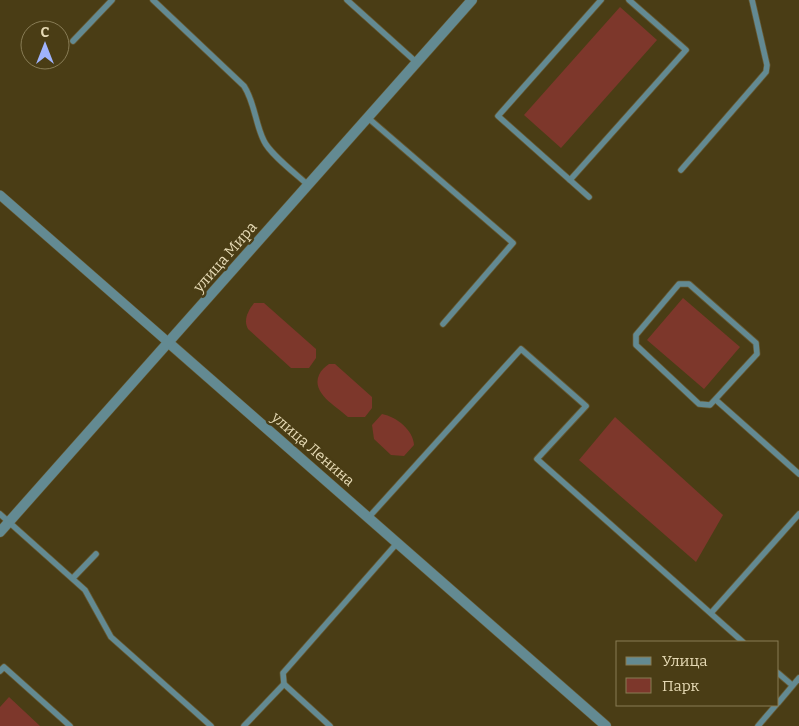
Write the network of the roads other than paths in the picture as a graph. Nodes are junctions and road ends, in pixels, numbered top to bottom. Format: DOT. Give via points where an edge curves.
graph roads {
  1 [pos="112,0"];
  2 [pos="153,0"];
  3 [pos="472,0"];
  4 [pos="601,0"];
  5 [pos="629,0"];
  6 [pos="752,0"];
  7 [pos="351,1"];
  8 [pos="72,41"];
  9 [pos="416,62"];
  10 [pos="367,117"];
  11 [pos="682,170"];
  12 [pos="570,180"];
  13 [pos="308,185"];
  14 [pos="0,195"];
  15 [pos="590,197"];
  16 [pos="443,324"];
  17 [pos="169,343"];
  18 [pos="716,400"];
  19 [pos="799,474"];
  20 [pos="0,514"];
  21 [pos="799,514"];
  22 [pos="369,517"];
  23 [pos="9,522"];
  24 [pos="0,532"];
  25 [pos="398,542"];
  26 [pos="96,554"];
  27 [pos="73,578"];
  28 [pos="711,614"];
  29 [pos="742,641"];
  30 [pos="0,671"];
  31 [pos="779,673"];
  32 [pos="799,678"];
  33 [pos="284,684"];
  34 [pos="792,685"];
  35 [pos="779,701"];
  36 [pos="775,706"];
  37 [pos="70,726"];
  38 [pos="211,726"];
  39 [pos="244,726"];
  40 [pos="330,726"];
  41 [pos="606,726"];
  42 [pos="758,726"];
  1 -- 8 [label="lane"];
  2 -- 13 [label="lane" via="244,86 264,142"];
  3 -- 9 [label="street, улица Мира"];
  4 -- 12 [label="lane" via="498,116"];
  5 -- 12 [label="lane" via="686,50"];
  6 -- 11 [label="lane" via="766,72"];
  7 -- 9 [label="lane"];
  9 -- 10 [label="street, улица Мира"];
  10 -- 13 [label="street, улица Мира"];
  10 -- 16 [label="lane" via="513,243"];
  12 -- 15 [label="lane"];
  13 -- 17 [label="street, улица Мира"];
  14 -- 17 [label="street, улица Ленина"];
  17 -- 22 [label="street, улица Ленина"];
  17 -- 23 [label="street, улица Мира"];
  18 -- 18 [label="lane" via="710,405 699,404 636,346 636,335 679,284 689,284 756,344 757,354"];
  18 -- 19 [label="lane"];
  20 -- 23 [label="lane"];
  21 -- 28 [label="lane"];
  22 -- 25 [label="street, улица Ленина"];
  22 -- 28 [label="lane" via="521,349 586,406 537,459"];
  23 -- 24 [label="street, улица Мира"];
  23 -- 27 [label="lane"];
  25 -- 33 [label="lane" via="283,673"];
  25 -- 41 [label="street, улица Ленина"];
  26 -- 27 [label="lane"];
  27 -- 38 [label="lane" via="85,590 112,637"];
  28 -- 29 [label="lane"];
  30 -- 37 [label="lane" via="4,667"];
  31 -- 34 [label="lane"];
  32 -- 34 [label="lane"];
  33 -- 39 [label="lane"];
  33 -- 40 [label="lane"];
  34 -- 35 [label="lane"];
  36 -- 42 [label="lane"];
}
